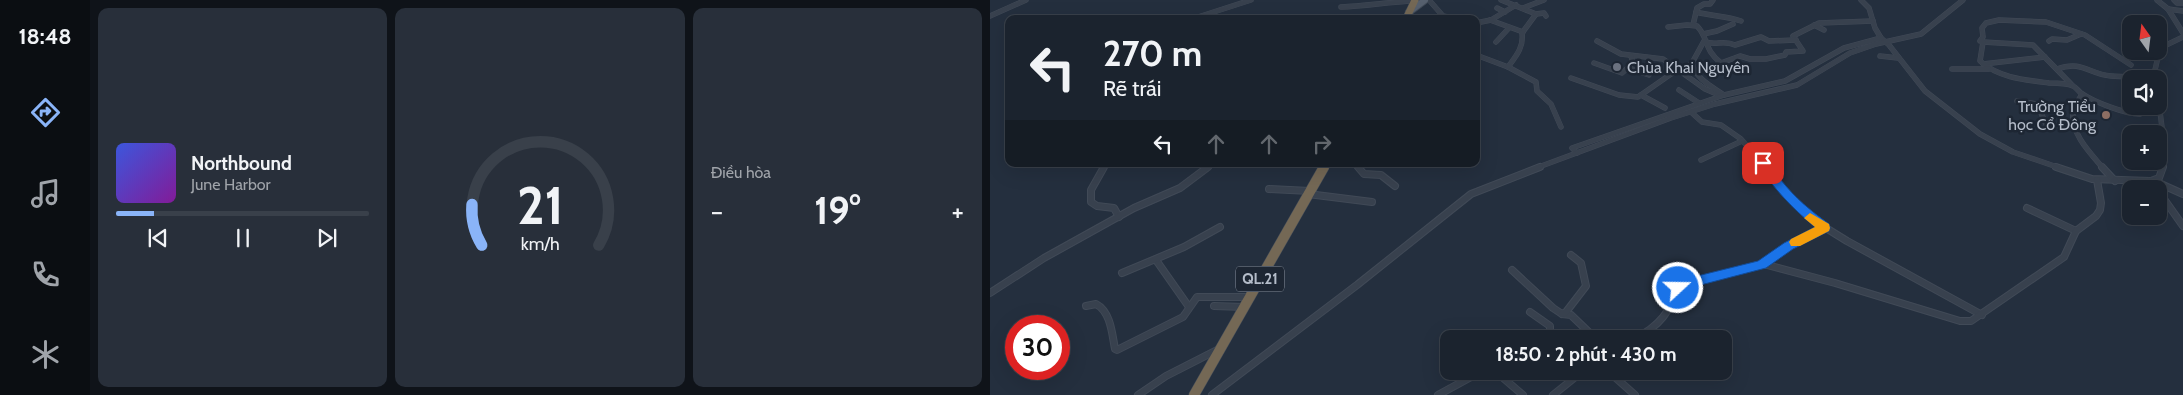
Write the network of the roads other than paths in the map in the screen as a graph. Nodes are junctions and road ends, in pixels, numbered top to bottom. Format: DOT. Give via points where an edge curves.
graph roads {
  1 [pos="1026,0"];
  2 [pos="1238,0"];
  3 [pos="1425,0"];
  4 [pos="1429,0"];
  5 [pos="1501,0"];
  6 [pos="1544,0"];
  7 [pos="1713,0"];
  8 [pos="1963,0"];
  9 [pos="2157,0"];
  10 [pos="2174,0"];
  11 [pos="1249,1"];
  12 [pos="1415,1"];
  13 [pos="1864,1"];
  14 [pos="2183,3"];
  15 [pos="1516,5"];
  16 [pos="1341,7"];
  17 [pos="1497,8"];
  18 [pos="1523,8"];
  19 [pos="2168,9"];
  20 [pos="2183,11"];
  21 [pos="1410,12"];
  22 [pos="1505,12"];
  23 [pos="1696,12"];
  24 [pos="1536,14"];
  25 [pos="1205,15"];
  26 [pos="1408,15"];
  27 [pos="1442,15"];
  28 [pos="990,16"];
  29 [pos="1546,16"];
  30 [pos="1490,20"];
  31 [pos="1741,21"];
  32 [pos="1873,21"];
  33 [pos="1480,22"];
  34 [pos="1732,24"];
  35 [pos="1693,25"];
  36 [pos="1814,25"];
  37 [pos="1668,27"];
  38 [pos="1509,28"];
  39 [pos="1824,30"];
  40 [pos="1523,32"];
  41 [pos="1703,34"];
  42 [pos="2080,34"];
  43 [pos="2183,35"];
  44 [pos="1796,40"];
  45 [pos="1883,40"];
  46 [pos="1597,41"];
  47 [pos="1496,42"];
  48 [pos="1704,42"];
  49 [pos="1983,42"];
  50 [pos="2049,42"];
  51 [pos="1480,56"];
  52 [pos="1631,56"];
  53 [pos="1880,56"];
  54 [pos="2045,57"];
  55 [pos="1898,58"];
  56 [pos="1594,63"];
  57 [pos="1721,63"];
  58 [pos="1692,64"];
  59 [pos="1983,64"];
  60 [pos="2131,65"];
  61 [pos="1508,67"];
  62 [pos="1628,68"];
  63 [pos="1711,68"];
  64 [pos="1952,69"];
  65 [pos="1989,69"];
  66 [pos="2057,69"];
  67 [pos="2155,70"];
  68 [pos="1678,71"];
  69 [pos="1649,75"];
  70 [pos="2122,75"];
  71 [pos="1571,78"];
  72 [pos="1660,81"];
  73 [pos="2072,85"];
  74 [pos="1670,86"];
  75 [pos="1679,90"];
  76 [pos="2082,94"];
  77 [pos="1722,95"];
  78 [pos="1641,96"];
  79 [pos="1726,101"];
  80 [pos="2017,101"];
  81 [pos="1699,103"];
  82 [pos="1666,108"];
  83 [pos="2122,111"];
  84 [pos="1691,112"];
  85 [pos="2161,115"];
  86 [pos="1561,127"];
  87 [pos="2075,128"];
  88 [pos="1742,141"];
  89 [pos="1577,153"];
  90 [pos="1701,160"];
  91 [pos="1103,167"];
  92 [pos="1208,167"];
  93 [pos="1324,167"];
  94 [pos="1358,167"];
  95 [pos="2097,180"];
  96 [pos="2154,180"];
  97 [pos="2115,181"];
  98 [pos="2122,181"];
  99 [pos="1395,186"];
  100 [pos="2167,187"];
  101 [pos="1269,189"];
  102 [pos="1309,192"];
  103 [pos="2183,194"];
  104 [pos="1372,202"];
  105 [pos="2167,203"];
  106 [pos="2027,208"];
  107 [pos="1119,217"];
  108 [pos="2183,226"];
  109 [pos="1220,227"];
  110 [pos="1824,228"];
  111 [pos="2076,231"];
  112 [pos="1572,254"];
  113 [pos="1156,260"];
  114 [pos="1762,264"];
  115 [pos="1512,270"];
  116 [pos="1122,273"];
  117 [pos="990,293"];
  118 [pos="1250,297"];
  119 [pos="1086,306"];
  120 [pos="1214,306"];
  121 [pos="1244,306"];
  122 [pos="1189,307"];
  123 [pos="1530,312"];
  124 [pos="1562,314"];
  125 [pos="1982,315"];
  126 [pos="1550,330"];
  127 [pos="1587,330"];
  128 [pos="1650,330"];
  129 [pos="1220,348"];
  130 [pos="1466,380"];
  131 [pos="1506,380"];
  132 [pos="1572,380"];
  133 [pos="1618,380"];
  134 [pos="1138,395"];
  135 [pos="1194,395"];
  136 [pos="1212,395"];
  137 [pos="1438,395"];
  138 [pos="1523,395"];
  139 [pos="1553,395"];
  140 [pos="1635,395"];
  1 -- 28 [label="street"];
  2 -- 11 [label="street"];
  3 -- 21 [label="main road"];
  4 -- 27 [label="street"];
  5 -- 15 [label="street"];
  6 -- 18 [label="street"];
  7 -- 23 [label="street" via="1696,8"];
  8 -- 45 [label="street" via="1921,34"];
  9 -- 19 [label="street"];
  10 -- 14 [label="street"];
  11 -- 25 [label="street"];
  12 -- 16 [label="street"];
  12 -- 21 [label="highway"];
  13 -- 32 [label="street" via="1870,8"];
  15 -- 18 [label="street"];
  15 -- 22 [label="street"];
  17 -- 22 [label="street"];
  18 -- 24 [label="street"];
  19 -- 20 [label="street"];
  19 -- 43 [label="street"];
  21 -- 26 [label="highway"];
  22 -- 30 [label="street"];
  23 -- 31 [label="street"];
  23 -- 35 [label="street"];
  24 -- 29 [label="street" via="1544,13"];
  24 -- 40 [label="street"];
  30 -- 33 [label="street"];
  30 -- 38 [label="street"];
  32 -- 36 [label="street" via="1841,20"];
  32 -- 45 [label="street"];
  34 -- 41 [label="street"];
  35 -- 37 [label="street"];
  35 -- 41 [label="street"];
  36 -- 39 [label="street"];
  36 -- 44 [label="street" via="1793,36"];
  38 -- 40 [label="street"];
  38 -- 47 [label="street"];
  40 -- 61 [label="street" via="1520,50"];
  41 -- 48 [label="street"];
  42 -- 49 [label="street" via="2042,21 1999,20 1984,24 1980,41"];
  42 -- 50 [label="street" via="2075,39 2062,42 2052,39"];
  42 -- 60 [label="street"];
  43 -- 67 [label="street" via="2160,48"];
  44 -- 48 [label="street" via="1769,41 1761,38 1735,44"];
  44 -- 57 [label="street" via="1803,51 1786,52 1785,55 1766,59 1740,56"];
  45 -- 55 [label="street"];
  45 -- 77 [label="street" via="1844,48 1785,81"];
  45 -- 79 [label="street" via="1850,53 1797,85"];
  46 -- 52 [label="street"];
  48 -- 57 [label="street"];
  48 -- 58 [label="street"];
  49 -- 54 [label="street" via="2028,43"];
  49 -- 59 [label="street" via="1980,61"];
  51 -- 61 [label="street"];
  52 -- 62 [label="street" via="1633,63"];
  52 -- 68 [label="street" via="1657,57"];
  53 -- 55 [label="street"];
  54 -- 59 [label="street"];
  54 -- 66 [label="street"];
  55 -- 95 [label="street" via="1925,91 1980,134 2004,148"];
  56 -- 62 [label="street" via="1622,73"];
  57 -- 63 [label="street"];
  58 -- 68 [label="street"];
  58 -- 77 [label="street" via="1699,77"];
  59 -- 65 [label="street"];
  61 -- 86 [label="street" via="1537,83 1537,91 1551,104"];
  62 -- 69 [label="street"];
  64 -- 65 [label="street"];
  65 -- 73 [label="street" via="2023,80"];
  66 -- 70 [label="street" via="2070,64 2111,76"];
  66 -- 73 [label="street"];
  68 -- 72 [label="street"];
  68 -- 77 [label="street"];
  71 -- 78 [label="street" via="1618,96"];
  72 -- 74 [label="street"];
  72 -- 78 [label="street"];
  73 -- 76 [label="street"];
  75 -- 81 [label="street"];
  76 -- 83 [label="street"];
  76 -- 87 [label="street" via="2074,110"];
  77 -- 79 [label="street"];
  77 -- 81 [label="street"];
  78 -- 82 [label="street"];
  79 -- 84 [label="street"];
  80 -- 87 [label="street" via="2038,105 2046,124"];
  81 -- 89 [label="street" via="1572,148"];
  84 -- 88 [label="street" via="1702,122 1721,125"];
  84 -- 89 [label="street"];
  85 -- 96 [label="street" via="2161,175"];
  87 -- 97 [label="street"];
  88 -- 90 [label="street"];
  88 -- 110 [label="street" via="1798,206"];
  89 -- 136 [label="street" via="1471,194"];
  91 -- 107 [label="street" via="1091,190 1091,202 1114,208"];
  92 -- 107 [label="street" via="1180,188"];
  93 -- 102 [label="highway, QL.21"];
  94 -- 99 [label="street" via="1364,174 1383,175"];
  95 -- 97 [label="street"];
  95 -- 111 [label="street" via="2102,203 2100,210"];
  97 -- 98 [label="street"];
  100 -- 103 [label="street"];
  101 -- 102 [label="street"];
  102 -- 104 [label="street"];
  102 -- 118 [label="highway, QL.21"];
  105 -- 108 [label="street"];
  106 -- 111 [label="street"];
  107 -- 117 [label="street" via="1044,258"];
  109 -- 113 [label="street"];
  110 -- 114 [label="street"];
  110 -- 125 [label="street"];
  111 -- 125 [label="street" via="2064,257"];
  112 -- 124 [label="street" via="1581,263 1586,286"];
  113 -- 116 [label="street"];
  113 -- 122 [label="street"];
  114 -- 125 [label="street" via="1960,321 1971,321"];
  114 -- 128 [label="street" via="1681,286 1666,316"];
  115 -- 124 [label="street"];
  118 -- 121 [label="highway, QL.21"];
  118 -- 122 [label="street" via="1197,297"];
  119 -- 122 [label="street" via="1096,304 1102,307 1117,350 1182,318"];
  120 -- 121 [label="street"];
  121 -- 129 [label="highway, QL.21"];
  123 -- 126 [label="street" via="1550,326"];
  124 -- 127 [label="street" via="1571,315"];
  129 -- 134 [label="street" via="1166,376"];
  129 -- 135 [label="highway, QL.21"];
  130 -- 137 [label="street"];
  131 -- 138 [label="street"];
  132 -- 139 [label="street"];
  133 -- 140 [label="street"];
}
